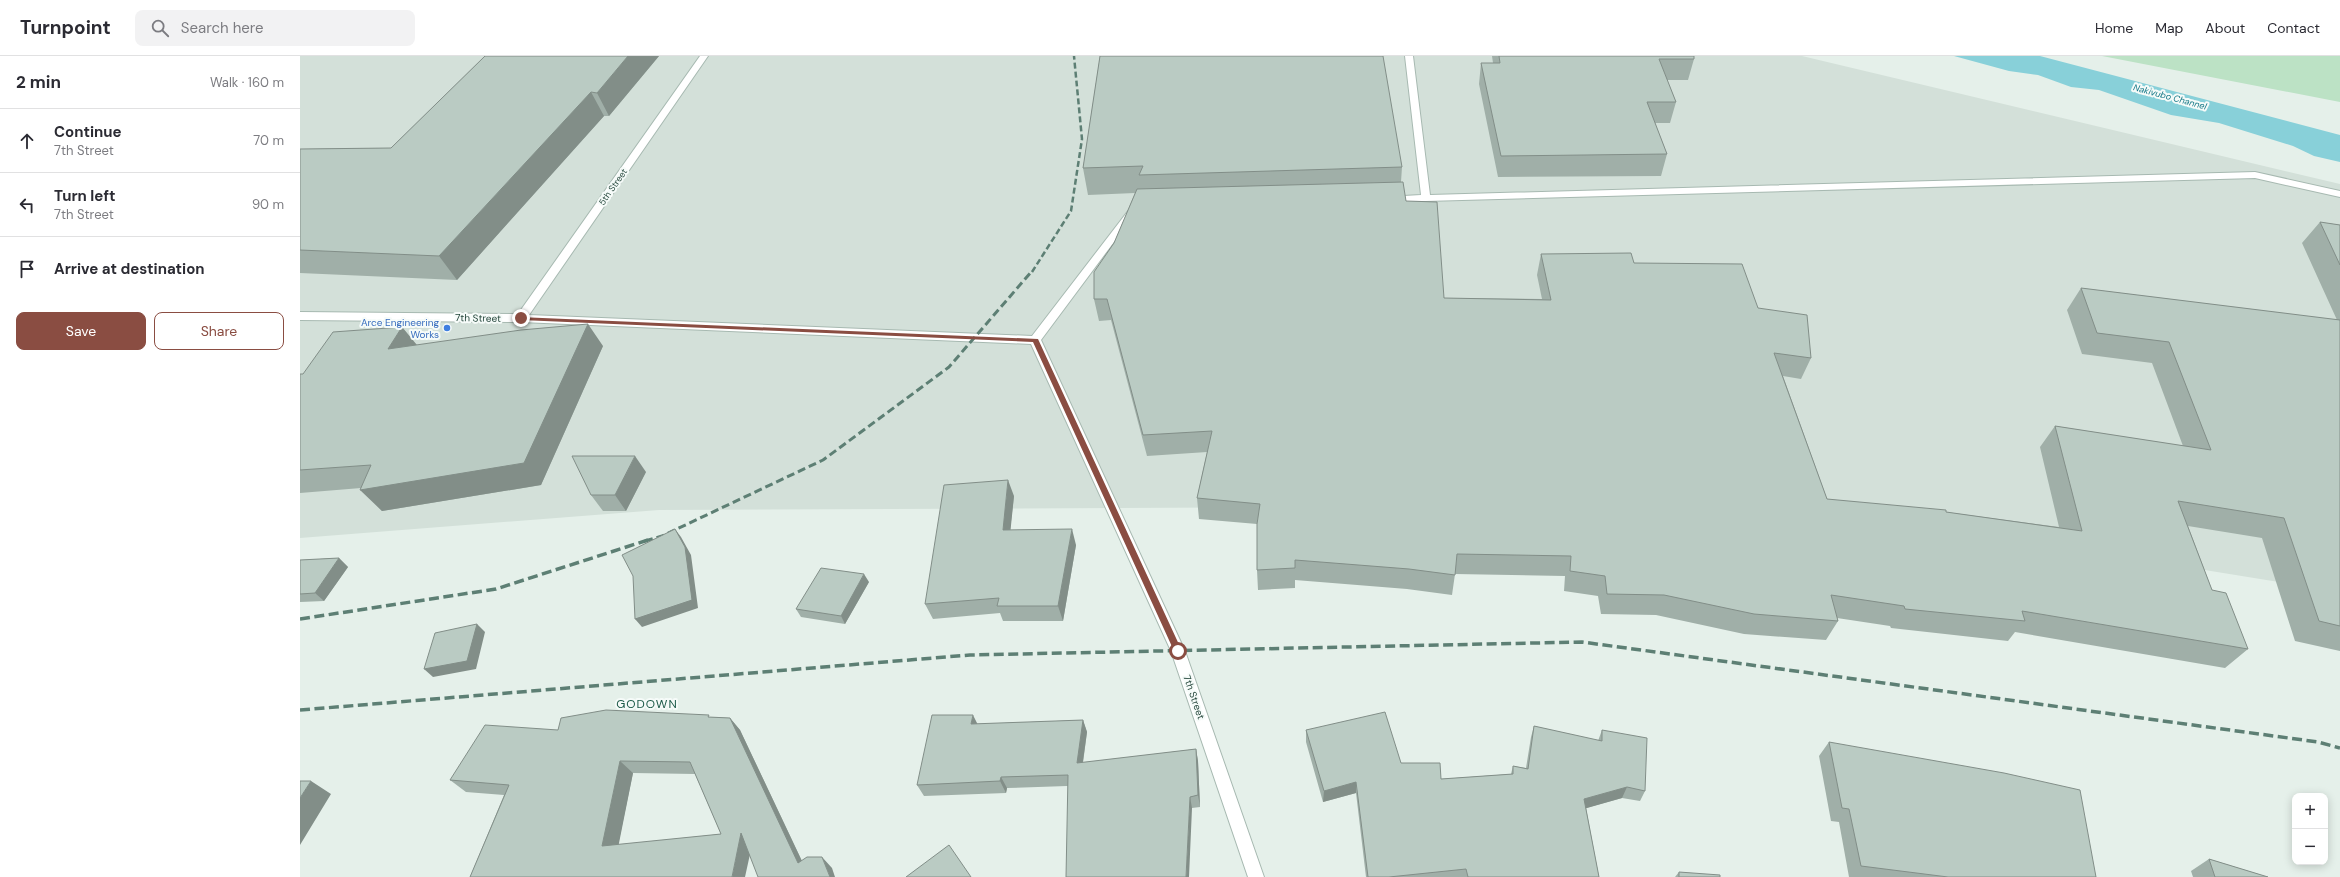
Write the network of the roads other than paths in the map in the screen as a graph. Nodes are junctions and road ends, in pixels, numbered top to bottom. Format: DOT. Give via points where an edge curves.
graph roads {
  1 [pos="704,56"];
  2 [pos="1408,56"];
  3 [pos="2340,194"];
  4 [pos="1426,198"];
  5 [pos="1379,200"];
  6 [pos="1136,206"];
  7 [pos="300,316"];
  8 [pos="521,318"];
  9 [pos="1036,340"];
  10 [pos="1256,877"];
  1 -- 8 [label="street, 5th Street"];
  2 -- 4 [label="street"];
  3 -- 4 [label="street" via="2255,175"];
  4 -- 5 [label="street"];
  6 -- 9 [label="street"];
  7 -- 8 [label="street, 7th Street"];
  8 -- 9 [label="street, 7th Street"];
  9 -- 10 [label="street, 7th Street" via="1178,651"];
}
